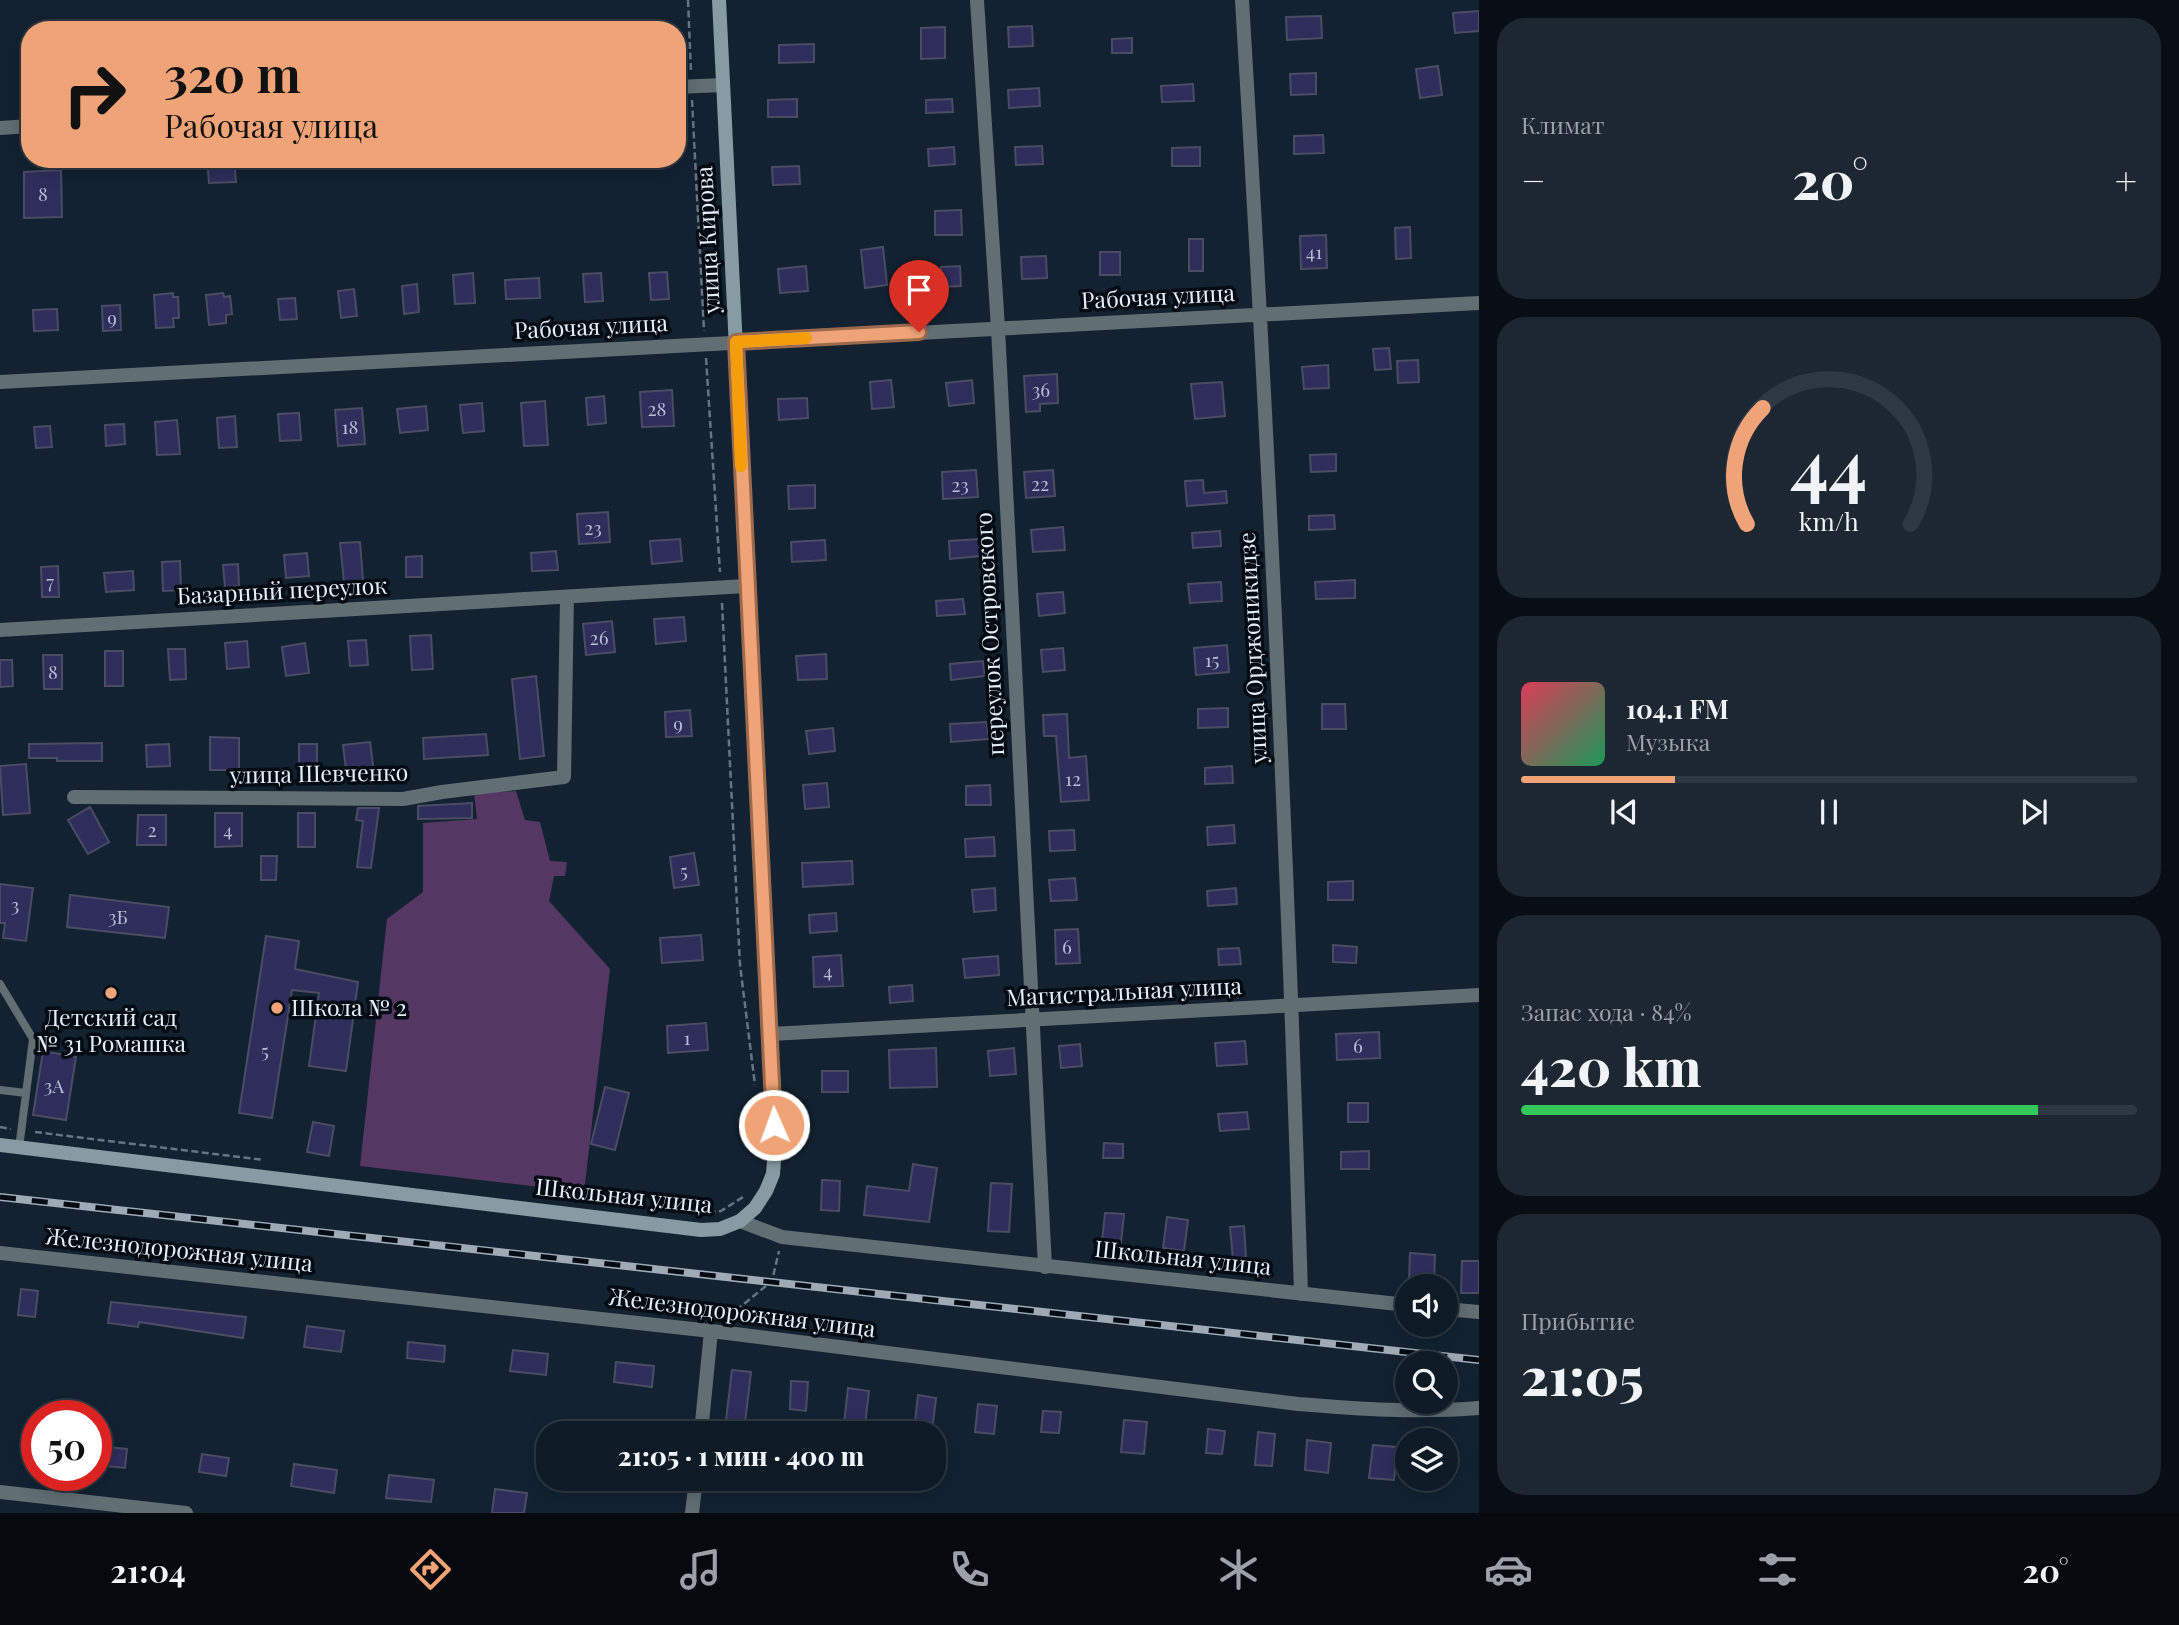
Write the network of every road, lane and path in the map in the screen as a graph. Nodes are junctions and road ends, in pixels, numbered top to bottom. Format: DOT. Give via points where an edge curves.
graph roads {
  1 [pos="688,0"];
  2 [pos="719,0"];
  3 [pos="977,0"];
  4 [pos="1242,0"];
  5 [pos="686,44"];
  6 [pos="723,85"];
  7 [pos="686,87"];
  8 [pos="686,111"];
  9 [pos="21,127"];
  10 [pos="0,128"];
  11 [pos="1479,303"];
  12 [pos="1261,315"];
  13 [pos="998,328"];
  14 [pos="736,342"];
  15 [pos="705,344"];
  16 [pos="0,382"];
  17 [pos="746,586"];
  18 [pos="721,587"];
  19 [pos="567,597"];
  20 [pos="0,630"];
  21 [pos="74,797"];
  22 [pos="0,984"];
  23 [pos="1479,995"];
  24 [pos="1293,1006"];
  25 [pos="1032,1020"];
  26 [pos="771,1034"];
  27 [pos="0,1090"];
  28 [pos="26,1093"];
  29 [pos="757,1095"];
  30 [pos="0,1127"];
  31 [pos="13,1129"];
  32 [pos="26,1130"];
  33 [pos="0,1145"];
  34 [pos="19,1148"];
  35 [pos="272,1161"];
  36 [pos="746,1195"];
  37 [pos="695,1214"];
  38 [pos="740,1221"];
  39 [pos="782,1237"];
  40 [pos="0,1253"];
  41 [pos="1045,1267"];
  42 [pos="1301,1294"];
  43 [pos="1395,1304"];
  44 [pos="1458,1310"];
  45 [pos="1479,1312"];
  46 [pos="711,1331"];
  47 [pos="1479,1408"];
  48 [pos="702,1421"];
  49 [pos="695,1491"];
  50 [pos="0,1492"];
  51 [pos="186,1513"];
  52 [pos="692,1513"];
  1 -- 5 [label="path"];
  2 -- 6 [label="main road, улица Кирова"];
  3 -- 13 [label="street, переулок Островского"];
  4 -- 12 [label="street, улица Орджоникидзе"];
  6 -- 7 [label="street"];
  6 -- 14 [label="main road, улица Кирова"];
  8 -- 15 [label="path"];
  9 -- 10 [label="street"];
  11 -- 12 [label="street, Рабочая улица"];
  12 -- 13 [label="street, Рабочая улица"];
  12 -- 24 [label="street, улица Орджоникидзе"];
  13 -- 14 [label="street, Рабочая улица"];
  13 -- 25 [label="street, переулок Островского"];
  14 -- 15 [label="street, Рабочая улица"];
  14 -- 17 [label="main road, улица Кирова"];
  15 -- 16 [label="street, Рабочая улица"];
  15 -- 18 [label="path"];
  17 -- 18 [label="street, Базарный переулок"];
  17 -- 26 [label="main road, улица Кирова"];
  18 -- 19 [label="street, Базарный переулок"];
  18 -- 29 [label="path" via="740,965"];
  19 -- 20 [label="street, Базарный переулок"];
  19 -- 21 [label="street, улица Шевченко" via="564,777 403,800"];
  22 -- 28 [label="lane" via="33,1039"];
  23 -- 24 [label="street, Магистральная улица"];
  24 -- 25 [label="street, Магистральная улица"];
  24 -- 42 [label="street, улица Орджоникидзе"];
  25 -- 26 [label="street, Магистральная улица"];
  25 -- 41 [label="street, переулок Островского"];
  26 -- 38 [label="main road, улица Кирова" via="773,1174 755,1208"];
  27 -- 28 [label="lane"];
  28 -- 34 [label="lane"];
  30 -- 31 [label="path"];
  32 -- 35 [label="path"];
  33 -- 34 [label="main road, Школьная улица"];
  34 -- 38 [label="main road, Школьная улица" via="701,1230"];
  36 -- 37 [label="path" via="721,1211"];
  38 -- 39 [label="street, Школьная улица"];
  39 -- 41 [label="street, Школьная улица"];
  39 -- 46 [label="path" via="772,1281"];
  40 -- 46 [label="street, Железнодорожная улица"];
  41 -- 42 [label="street, Школьная улица"];
  42 -- 43 [label="street, Школьная улица"];
  44 -- 45 [label="street"];
  46 -- 47 [label="street, Железнодорожная улица" via="1298,1404 1373,1410"];
  46 -- 48 [label="street"];
  49 -- 52 [label="street"];
  50 -- 51 [label="street"];
}
